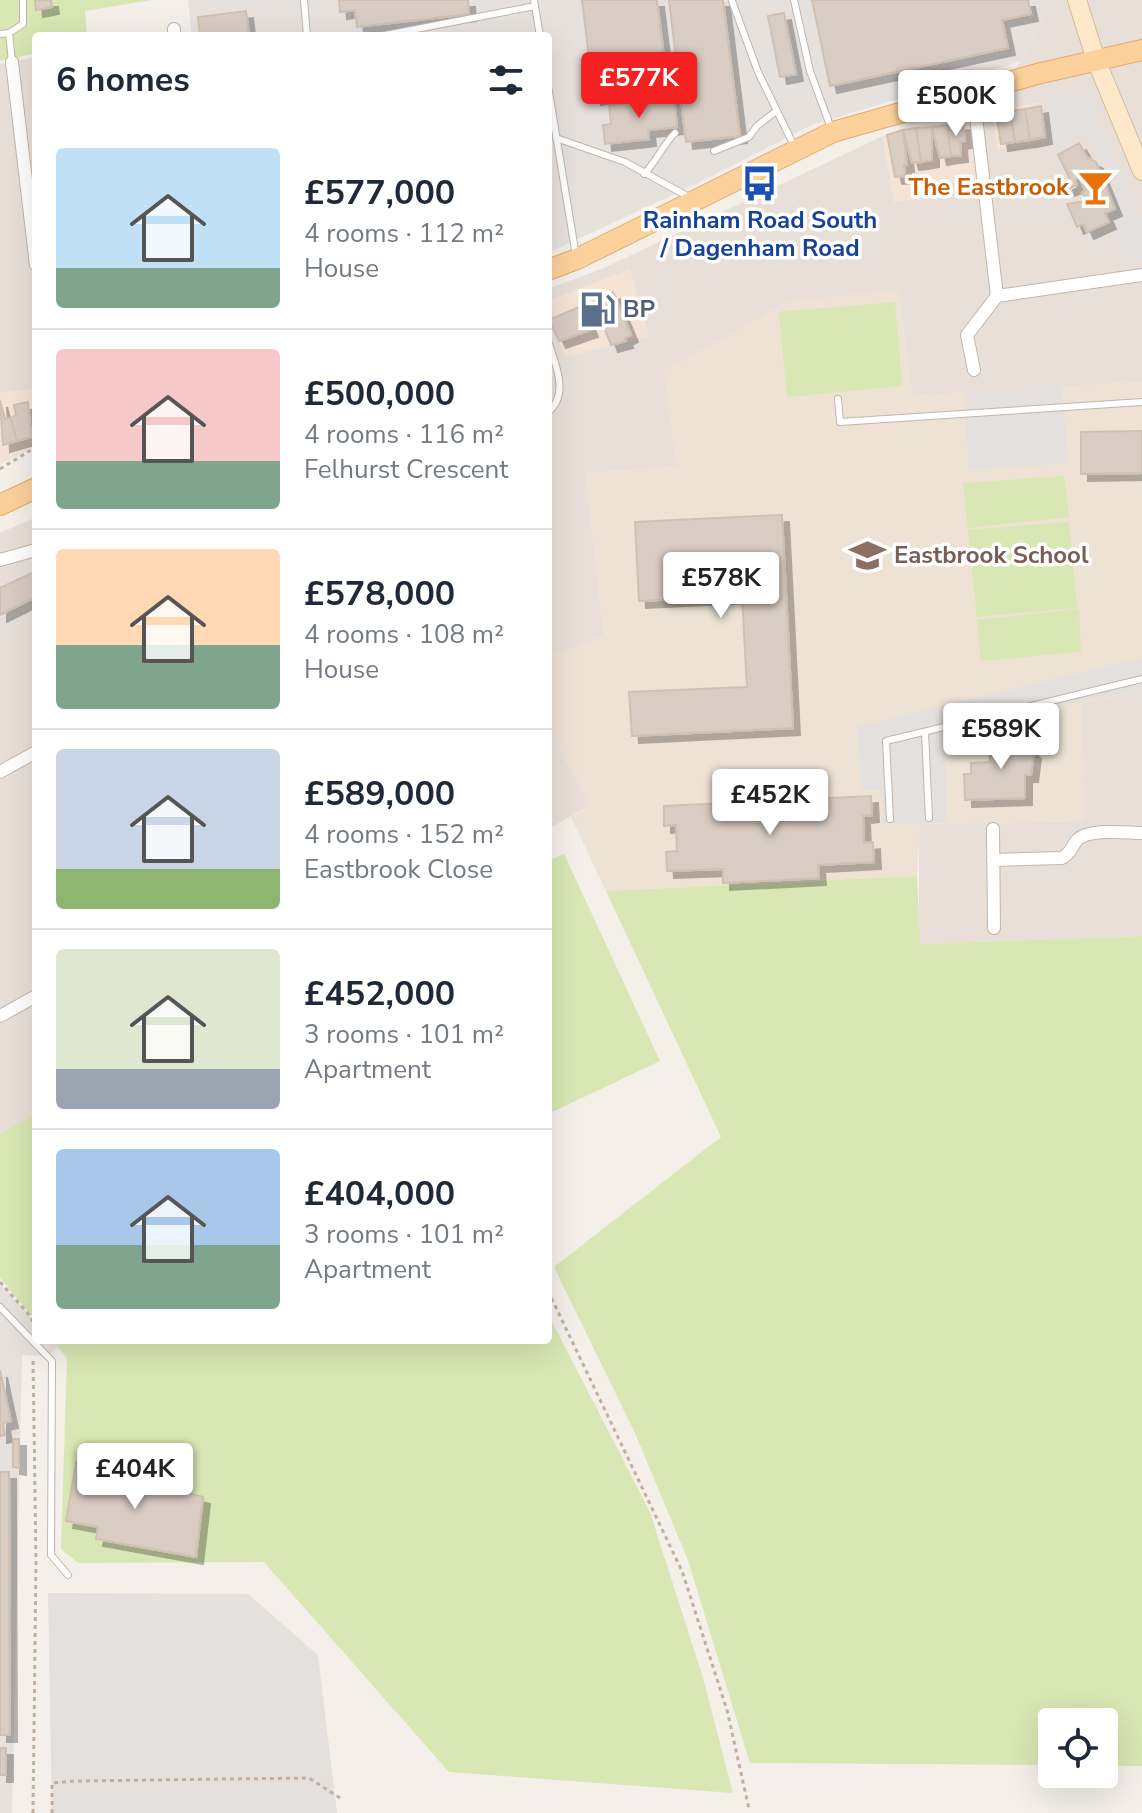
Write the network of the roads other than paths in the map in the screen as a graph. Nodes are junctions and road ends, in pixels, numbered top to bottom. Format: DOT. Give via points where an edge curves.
graph roads {
  1 [pos="23,0"];
  2 [pos="304,0"];
  3 [pos="794,0"];
  4 [pos="1077,0"];
  5 [pos="732,1"];
  6 [pos="535,3"];
  7 [pos="307,32"];
  8 [pos="399,32"];
  9 [pos="539,32"];
  10 [pos="9,33"];
  11 [pos="0,34"];
  12 [pos="1142,50"];
  13 [pos="1096,60"];
  14 [pos="12,62"];
  15 [pos="973,91"];
  16 [pos="552,112"];
  17 [pos="775,112"];
  18 [pos="833,132"];
  19 [pos="675,133"];
  20 [pos="556,138"];
  21 [pos="714,151"];
  22 [pos="797,151"];
  23 [pos="1142,171"];
  24 [pos="644,174"];
  25 [pos="697,200"];
  26 [pos="32,231"];
  27 [pos="577,259"];
  28 [pos="552,268"];
  29 [pos="1142,275"];
  30 [pos="997,296"];
  31 [pos="552,359"];
  32 [pos="974,370"];
  33 [pos="838,399"];
  34 [pos="1142,402"];
  35 [pos="552,407"];
  36 [pos="32,490"];
  37 [pos="0,505"];
  38 [pos="32,551"];
  39 [pos="0,560"];
  40 [pos="1142,679"];
  41 [pos="925,732"];
  42 [pos="32,754"];
  43 [pos="0,772"];
  44 [pos="929,818"];
  45 [pos="890,819"];
  46 [pos="993,829"];
  47 [pos="1142,833"];
  48 [pos="993,860"];
  49 [pos="994,928"];
  50 [pos="32,998"];
  51 [pos="0,1016"];
  52 [pos="0,1307"];
  53 [pos="32,1340"];
  54 [pos="36,1344"];
  55 [pos="68,1575"];
  1 -- 10 [label="lane" via="23,24"];
  2 -- 7 [label="lane"];
  3 -- 18 [label="lane" via="810,71"];
  4 -- 13 [label="street"];
  5 -- 17 [label="lane"];
  6 -- 8 [label="lane"];
  6 -- 9 [label="lane"];
  10 -- 11 [label="lane"];
  10 -- 14 [label="lane"];
  12 -- 13 [label="main road"];
  13 -- 15 [label="main road"];
  13 -- 23 [label="street"];
  14 -- 26 [label="street"];
  15 -- 18 [label="main road"];
  15 -- 30 [label="street"];
  16 -- 20 [label="lane"];
  17 -- 21 [label="lane" via="749,137"];
  17 -- 22 [label="lane"];
  18 -- 22 [label="main road"];
  19 -- 24 [label="lane"];
  20 -- 24 [label="lane"];
  20 -- 27 [label="lane"];
  22 -- 25 [label="main road"];
  24 -- 25 [label="lane"];
  25 -- 27 [label="main road"];
  27 -- 28 [label="main road"];
  29 -- 30 [label="street"];
  30 -- 32 [label="street" via="967,335"];
  31 -- 35 [label="lane" via="559,390"];
  33 -- 34 [label="lane" via="840,422"];
  36 -- 37 [label="main road"];
  38 -- 39 [label="street"];
  40 -- 41 [label="lane"];
  41 -- 44 [label="lane"];
  41 -- 45 [label="lane" via="886,741"];
  42 -- 43 [label="street"];
  46 -- 48 [label="street"];
  47 -- 48 [label="street" via="1087,835 1062,858"];
  48 -- 49 [label="street"];
  50 -- 51 [label="street"];
  52 -- 53 [label="lane"];
  54 -- 55 [label="lane" via="52,1361 51,1555"];
}
